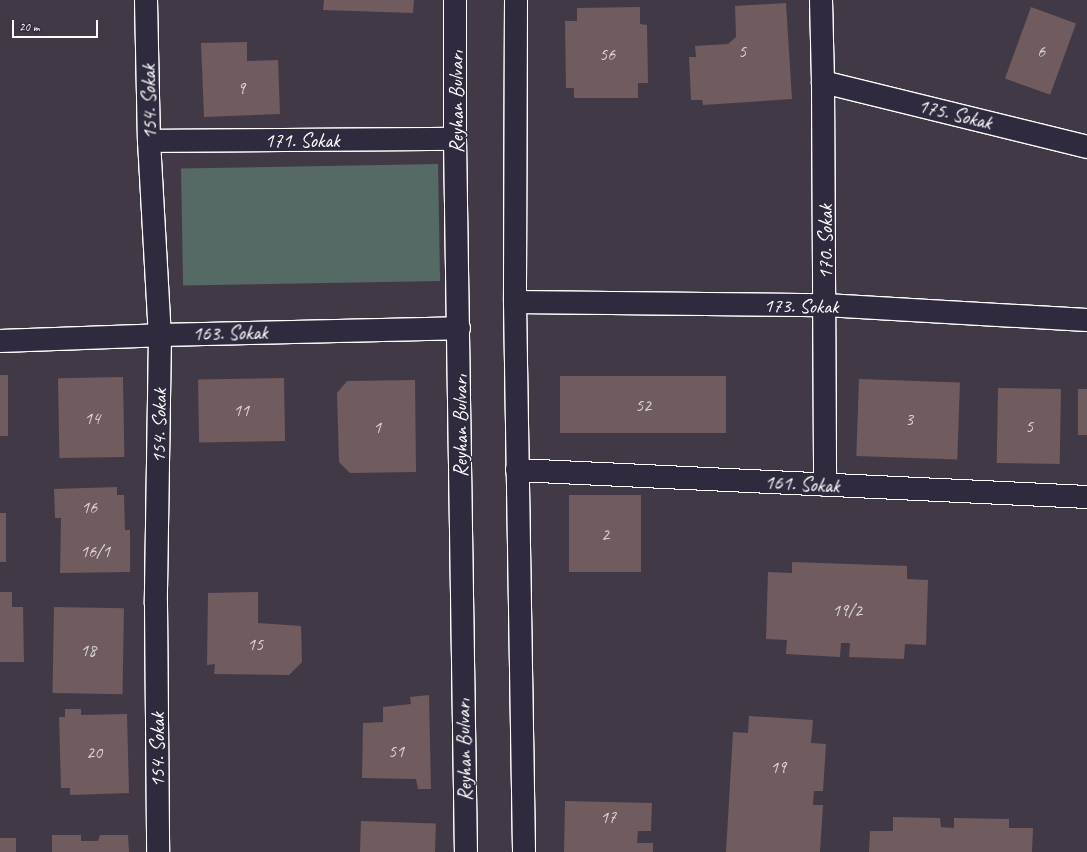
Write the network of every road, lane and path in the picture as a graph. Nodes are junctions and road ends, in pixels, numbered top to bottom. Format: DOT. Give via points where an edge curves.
graph roads {
  1 [pos="146,0"];
  2 [pos="455,0"];
  3 [pos="516,0"];
  4 [pos="821,0"];
  5 [pos="823,82"];
  6 [pos="455,139"];
  7 [pos="149,141"];
  8 [pos="1087,147"];
  9 [pos="515,302"];
  10 [pos="825,305"];
  11 [pos="1087,320"];
  12 [pos="459,328"];
  13 [pos="160,335"];
  14 [pos="0,341"];
  15 [pos="517,470"];
  16 [pos="825,485"];
  17 [pos="1087,497"];
  18 [pos="158,852"];
  19 [pos="466,852"];
  20 [pos="524,852"];
  1 -- 7 [label="street, 154. Sokak"];
  2 -- 6 [label="street, Reyhan Bulvarı"];
  3 -- 9 [label="street"];
  4 -- 5 [label="street, 170. Sokak"];
  5 -- 8 [label="street, 175. Sokak"];
  5 -- 10 [label="street, 170. Sokak"];
  6 -- 7 [label="street, 171. Sokak"];
  6 -- 12 [label="street, Reyhan Bulvarı"];
  7 -- 13 [label="street, 154. Sokak"];
  9 -- 10 [label="street, 173. Sokak"];
  9 -- 15 [label="street"];
  10 -- 11 [label="street, 173. Sokak"];
  10 -- 16 [label="street, 170. Sokak"];
  12 -- 13 [label="street, 163. Sokak"];
  12 -- 19 [label="street, Reyhan Bulvarı"];
  13 -- 14 [label="street, 163. Sokak"];
  13 -- 18 [label="street, 154. Sokak" via="156,604"];
  15 -- 16 [label="street, 161. Sokak"];
  15 -- 20 [label="street"];
  16 -- 17 [label="street, 161. Sokak"];
}
